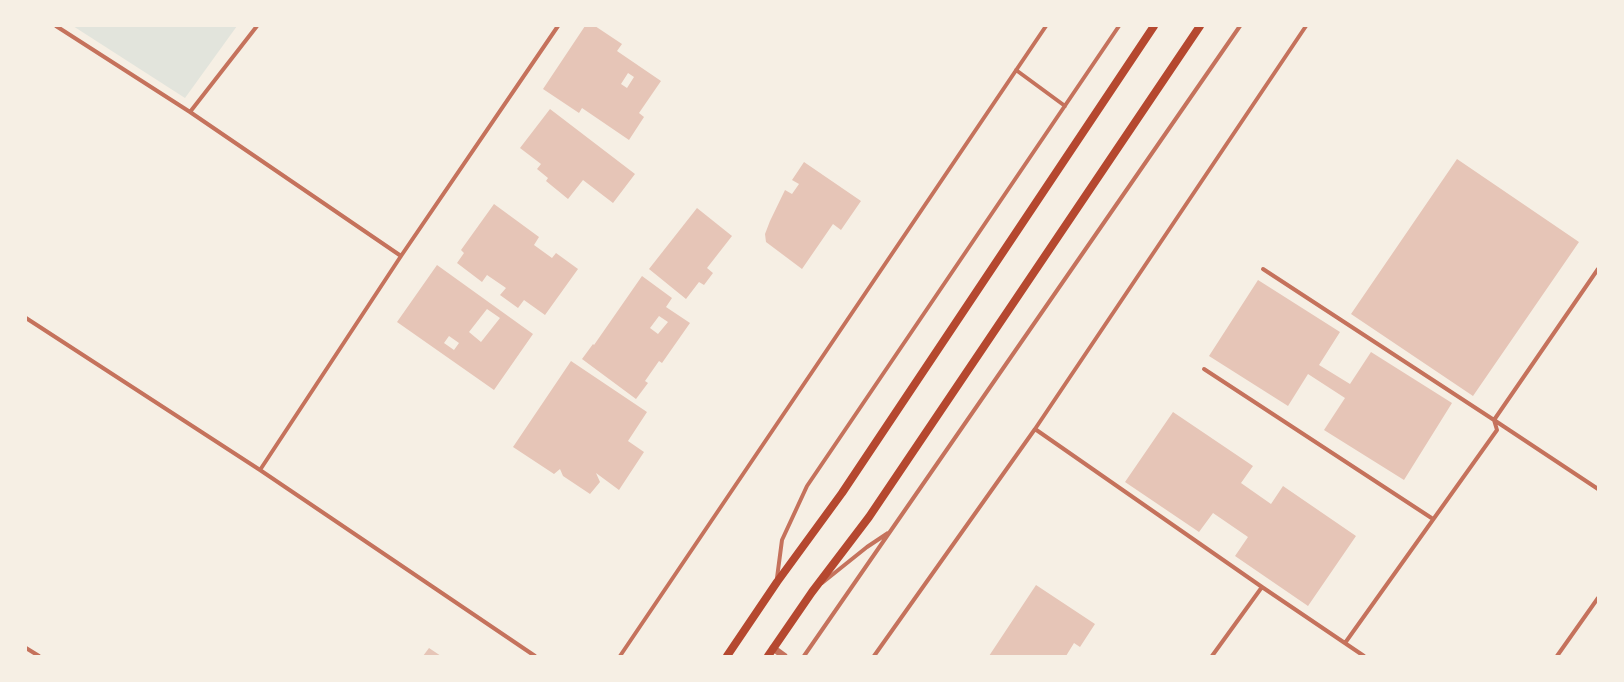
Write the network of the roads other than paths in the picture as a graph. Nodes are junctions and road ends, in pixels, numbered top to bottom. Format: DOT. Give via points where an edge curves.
graph roads {
  1 [pos="56,26"];
  2 [pos="257,26"];
  3 [pos="558,26"];
  4 [pos="1046,26"];
  5 [pos="1119,26"];
  6 [pos="1154,26"];
  7 [pos="1200,26"];
  8 [pos="1240,26"];
  9 [pos="1306,26"];
  10 [pos="1016,70"];
  11 [pos="1065,106"];
  12 [pos="190,112"];
  13 [pos="401,256"];
  14 [pos="1598,269"];
  15 [pos="1263,270"];
  16 [pos="26,318"];
  17 [pos="1204,369"];
  18 [pos="1494,420"];
  19 [pos="1035,429"];
  20 [pos="260,470"];
  21 [pos="1598,489"];
  22 [pos="1433,519"];
  23 [pos="890,532"];
  24 [pos="777,582"];
  25 [pos="1262,588"];
  26 [pos="812,592"];
  27 [pos="1598,598"];
  28 [pos="1345,643"];
  29 [pos="26,648"];
  30 [pos="773,648"];
  31 [pos="39,656"];
  32 [pos="534,656"];
  33 [pos="620,656"];
  34 [pos="727,656"];
  35 [pos="768,656"];
  36 [pos="784,656"];
  37 [pos="804,656"];
  38 [pos="874,656"];
  39 [pos="1212,656"];
  40 [pos="1364,656"];
  41 [pos="1557,656"];
  1 -- 12 [label="street"];
  2 -- 12 [label="street"];
  3 -- 13 [label="street"];
  4 -- 10 [label="street"];
  5 -- 11 [label="street"];
  6 -- 24 [label="main road" via="842,493"];
  7 -- 26 [label="main road" via="868,517"];
  8 -- 23 [label="street"];
  9 -- 19 [label="street"];
  10 -- 11 [label="street"];
  10 -- 33 [label="street"];
  11 -- 24 [label="street" via="808,486 782,540"];
  12 -- 13 [label="street"];
  13 -- 20 [label="street"];
  14 -- 18 [label="street"];
  15 -- 18 [label="street"];
  16 -- 20 [label="street"];
  17 -- 22 [label="street"];
  18 -- 21 [label="street"];
  18 -- 22 [label="street" via="1497,430"];
  19 -- 25 [label="street"];
  19 -- 38 [label="street"];
  20 -- 32 [label="street"];
  22 -- 28 [label="street"];
  23 -- 26 [label="street" via="867,547"];
  23 -- 37 [label="street"];
  24 -- 34 [label="main road"];
  25 -- 28 [label="street"];
  25 -- 39 [label="street"];
  26 -- 30 [label="main road"];
  27 -- 41 [label="street"];
  28 -- 40 [label="street"];
  29 -- 31 [label="street"];
  30 -- 35 [label="main road"];
  30 -- 36 [label="street"];
}
